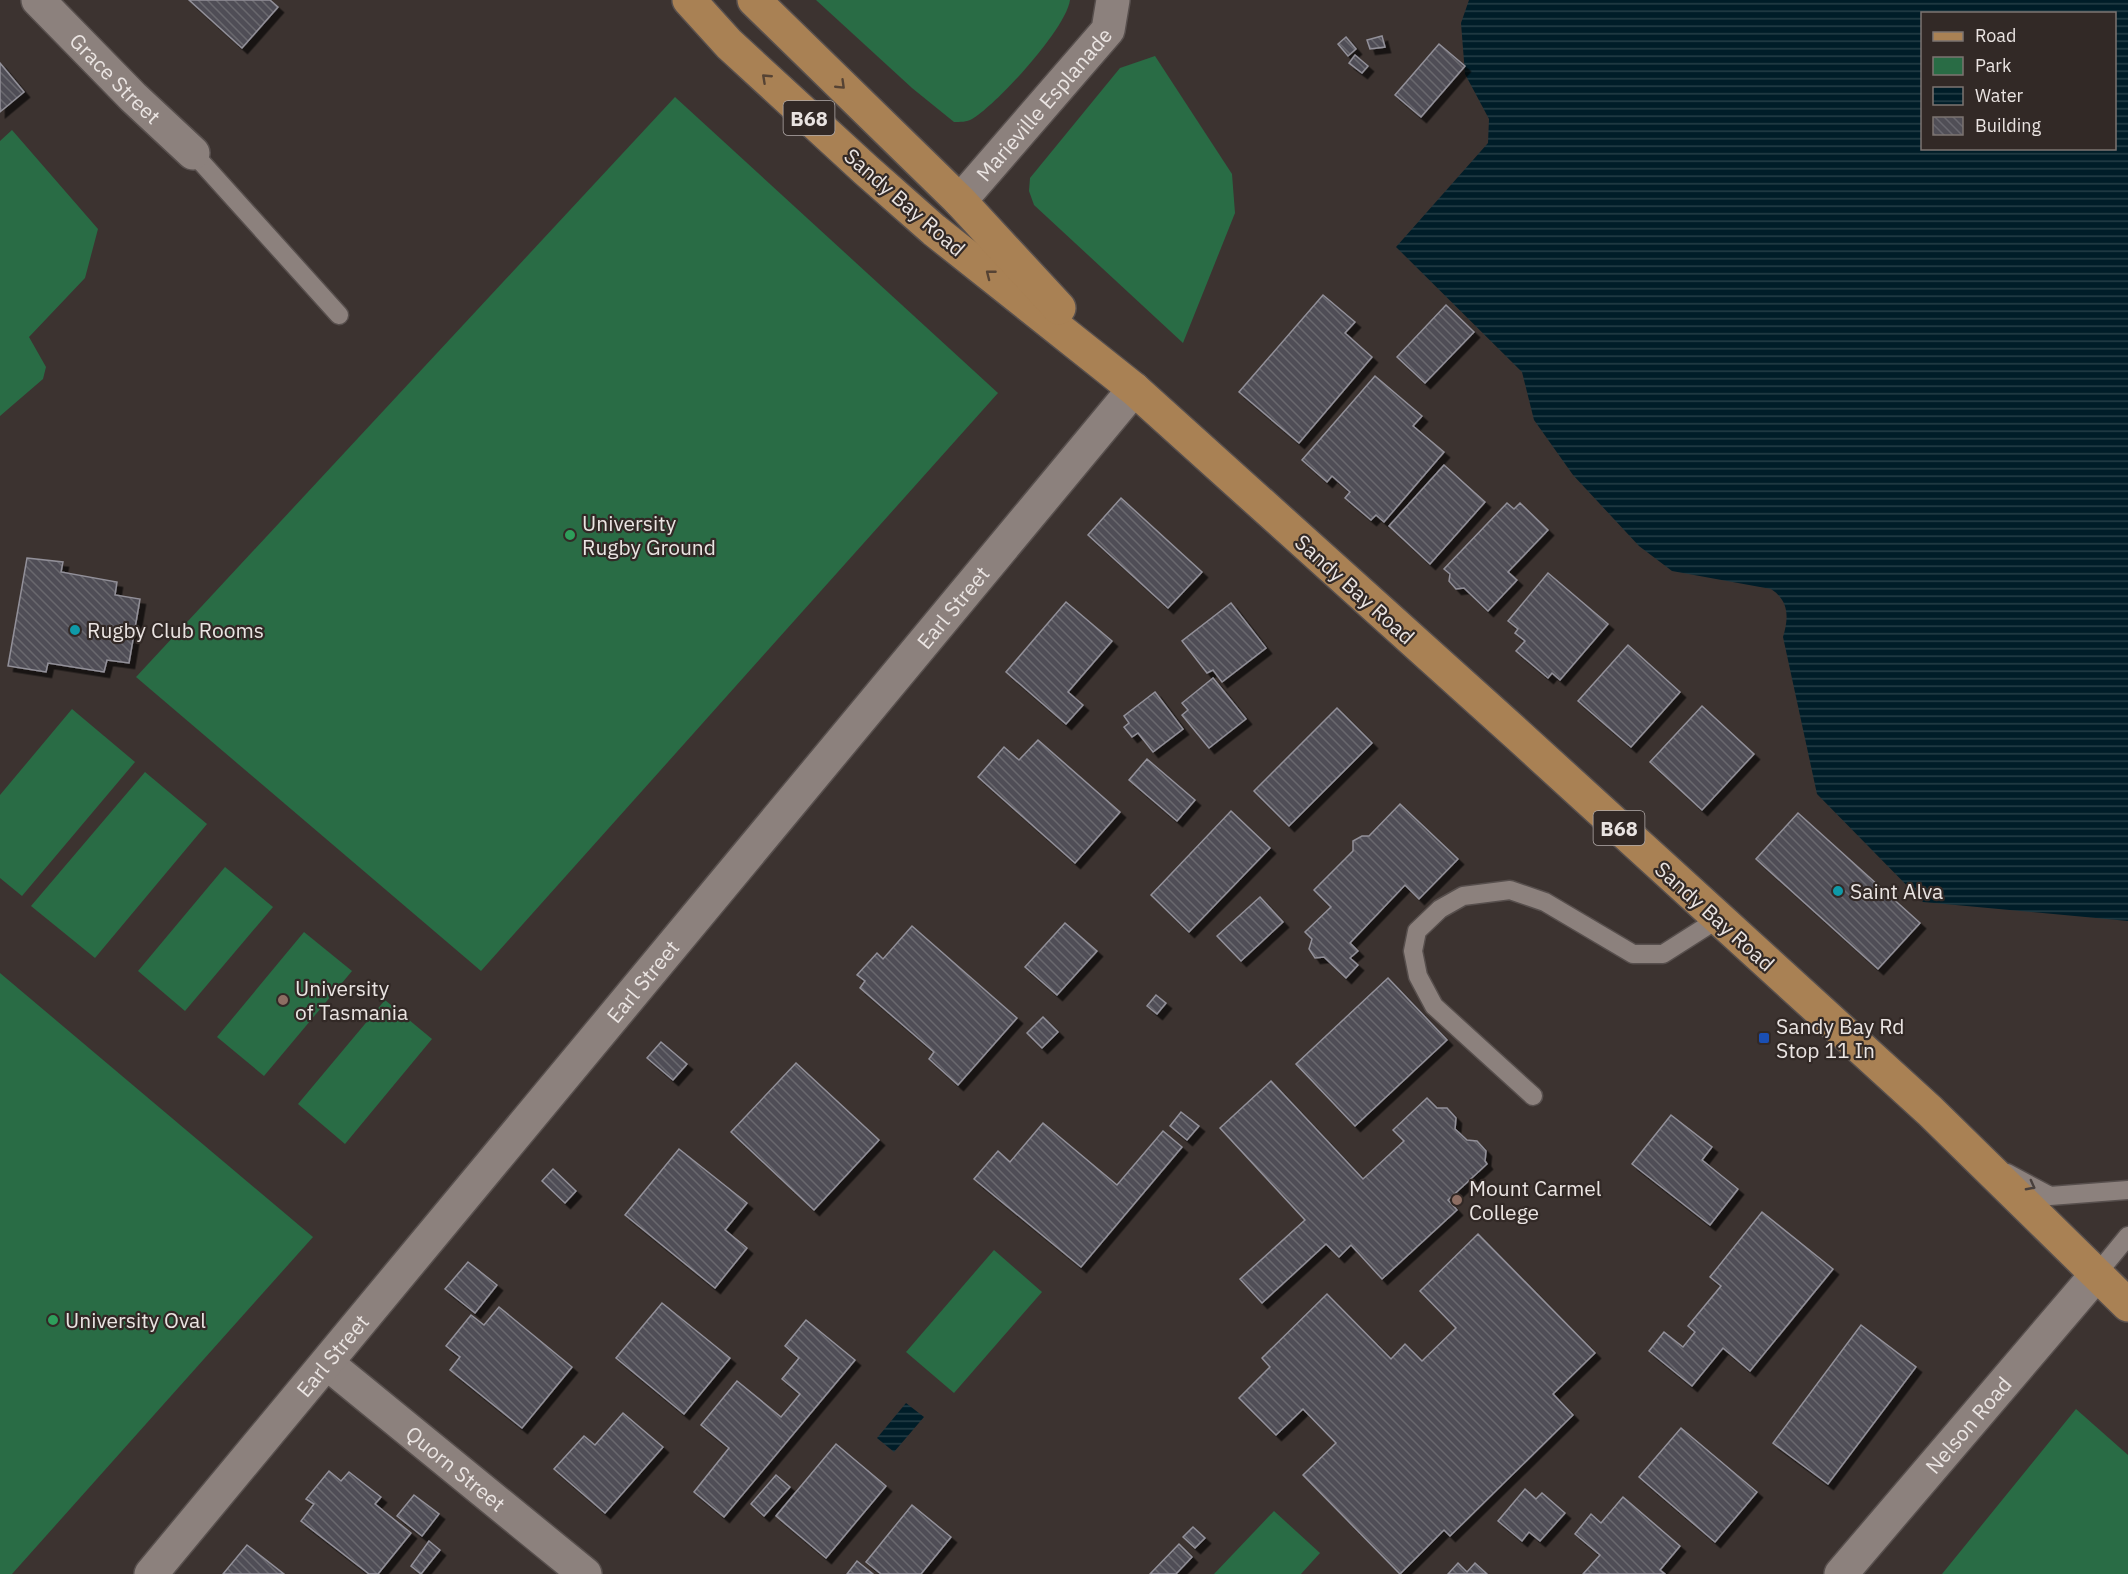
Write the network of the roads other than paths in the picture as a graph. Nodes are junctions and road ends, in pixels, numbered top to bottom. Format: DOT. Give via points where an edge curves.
graph roads {
  1 [pos="38,0"];
  2 [pos="689,0"];
  3 [pos="754,0"];
  4 [pos="1113,0"];
  5 [pos="193,153"];
  6 [pos="960,201"];
  7 [pos="934,230"];
  8 [pos="339,315"];
  9 [pos="1134,389"];
  10 [pos="1718,919"];
  11 [pos="1533,1096"];
  12 [pos="1979,1159"];
  13 [pos="2128,1190"];
  14 [pos="2128,1236"];
  15 [pos="2096,1275"];
  16 [pos="2128,1305"];
  17 [pos="328,1364"];
  18 [pos="151,1574"];
  19 [pos="585,1574"];
  20 [pos="1841,1574"];
  1 -- 5 [label="street, Grace Street"];
  7 -- 2 [label="main road, Sandy Bay Road / B68, one-way" via="729,44"];
  3 -- 6 [label="main road, Sandy Bay Road / B68, one-way"];
  4 -- 6 [label="street, Marieville Esplanade" via="1108,30"];
  5 -- 8 [label="lane"];
  6 -- 7 [label="main road"];
  6 -- 9 [label="main road, Sandy Bay Road / B68"];
  9 -- 7 [label="main road, Sandy Bay Road / B68, one-way"];
  9 -- 10 [label="main road, Sandy Bay Road / B68"];
  9 -- 17 [label="street, Earl Street"];
  10 -- 11 [label="lane" via="1663,954 1633,954 1545,902 1510,890 1463,896 1440,909 1417,931 1413,951 1418,976 1434,1006"];
  10 -- 12 [label="main road, Sandy Bay Road / B68"];
  12 -- 13 [label="lane, one-way" via="2050,1196"];
  12 -- 15 [label="main road, Sandy Bay Road / B68"];
  14 -- 15 [label="lane"];
  15 -- 16 [label="main road, Sandy Bay Road / B68"];
  15 -- 20 [label="street, Nelson Road"];
  17 -- 18 [label="street, Earl Street"];
  17 -- 19 [label="street, Quorn Street"];
}
